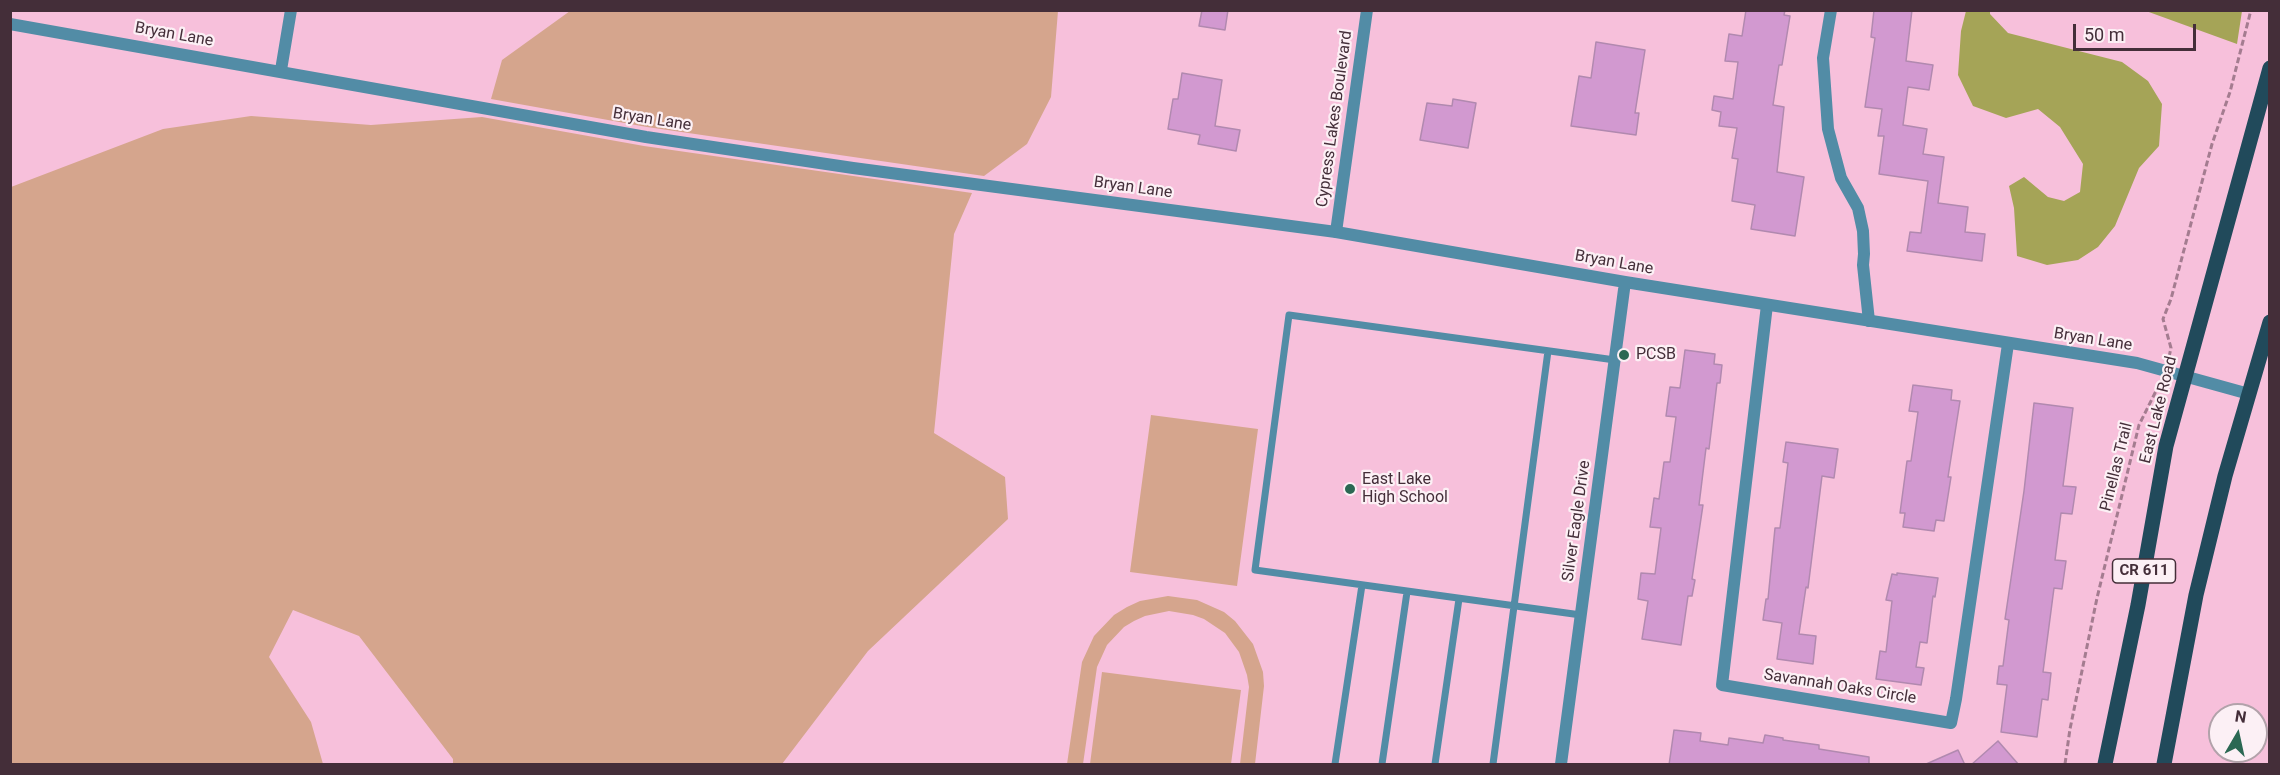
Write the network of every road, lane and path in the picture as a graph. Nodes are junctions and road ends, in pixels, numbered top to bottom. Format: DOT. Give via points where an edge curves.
graph roads {
  1 [pos="291,10"];
  2 [pos="1367,10"];
  3 [pos="1831,10"];
  4 [pos="2251,10"];
  5 [pos="10,24"];
  6 [pos="2270,69"];
  7 [pos="281,70"];
  8 [pos="1336,232"];
  9 [pos="1625,282"];
  10 [pos="1767,305"];
  11 [pos="1869,321"];
  12 [pos="2270,322"];
  13 [pos="2008,344"];
  14 [pos="1548,351"];
  15 [pos="1615,360"];
  16 [pos="2165,371"];
  17 [pos="2185,378"];
  18 [pos="2249,394"];
  19 [pos="1362,585"];
  20 [pos="1407,592"];
  21 [pos="1459,599"];
  22 [pos="1515,606"];
  23 [pos="1581,615"];
  24 [pos="1335,765"];
  25 [pos="1383,765"];
  26 [pos="1435,765"];
  27 [pos="1493,765"];
  28 [pos="1561,765"];
  29 [pos="2065,765"];
  30 [pos="2105,765"];
  31 [pos="2164,765"];
  1 -- 7 [label="street"];
  2 -- 8 [label="street, Cypress Lakes Boulevard"];
  3 -- 11 [label="street" via="1823,58 1828,129 1841,178 1858,208 1863,231"];
  4 -- 16 [label="path, Pinellas Trail" via="2163,319 2171,348"];
  5 -- 7 [label="street, Bryan Lane"];
  6 -- 17 [label="main road, East Lake Road / CR 611"];
  7 -- 8 [label="street, Bryan Lane" via="646,137"];
  8 -- 9 [label="street, Bryan Lane"];
  9 -- 10 [label="street, Bryan Lane"];
  9 -- 15 [label="street, Silver Eagle Drive"];
  10 -- 11 [label="street, Bryan Lane"];
  10 -- 13 [label="street, Savannah Oaks Circle" via="1722,685 1951,723"];
  11 -- 13 [label="street, Bryan Lane"];
  12 -- 18 [label="main road, CR 611"];
  13 -- 16 [label="street, Bryan Lane" via="2137,363"];
  14 -- 15 [label="lane"];
  14 -- 19 [label="lane" via="1289,315 1255,570"];
  14 -- 22 [label="lane"];
  15 -- 23 [label="street, Silver Eagle Drive"];
  16 -- 17 [label="street, Bryan Lane"];
  16 -- 29 [label="path, Pinellas Trail" via="2139,425 2095,609"];
  17 -- 18 [label="street, Bryan Lane"];
  17 -- 30 [label="main road, East Lake Road / CR 611" via="2166,446"];
  18 -- 31 [label="main road, CR 611" via="2196,595"];
  19 -- 20 [label="lane"];
  19 -- 24 [label="lane"];
  20 -- 21 [label="lane"];
  20 -- 25 [label="lane"];
  21 -- 22 [label="lane"];
  21 -- 26 [label="lane"];
  22 -- 23 [label="lane"];
  22 -- 27 [label="lane"];
  23 -- 28 [label="street, Silver Eagle Drive"];
}
